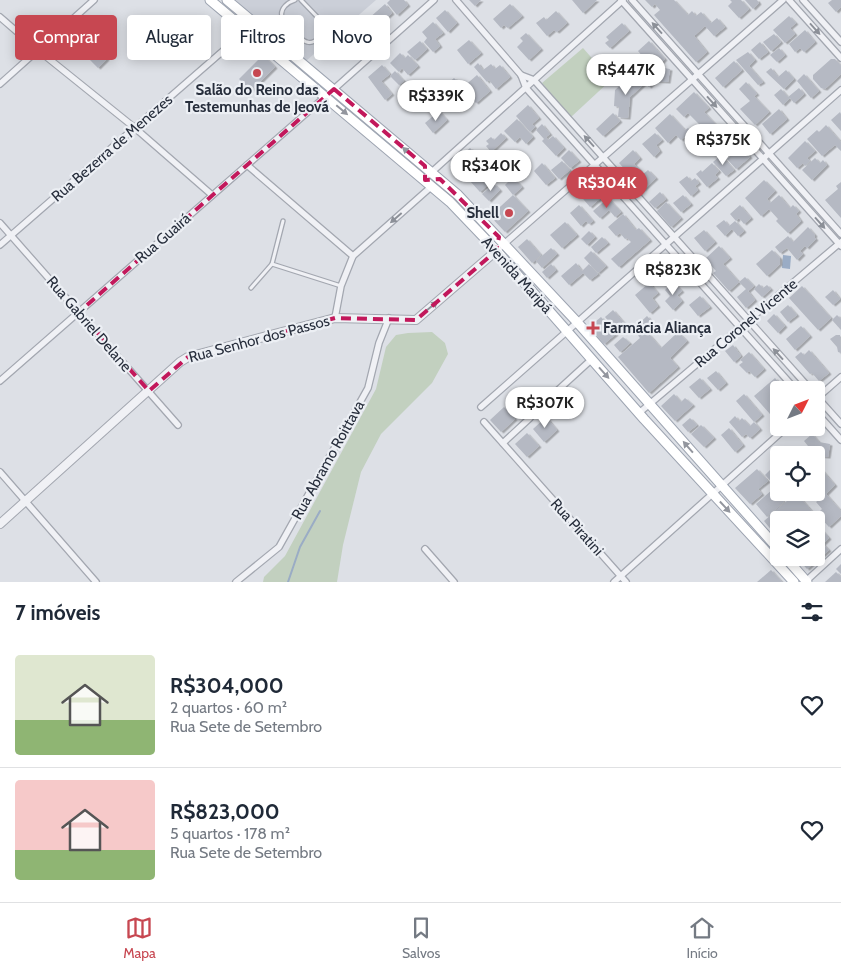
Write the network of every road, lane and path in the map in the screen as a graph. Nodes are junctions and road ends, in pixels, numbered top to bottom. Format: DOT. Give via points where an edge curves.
graph roads {
  1 [pos="94,0"];
  2 [pos="210,0"];
  3 [pos="229,0"];
  4 [pos="295,0"];
  5 [pos="301,0"];
  6 [pos="434,0"];
  7 [pos="456,0"];
  8 [pos="622,0"];
  9 [pos="632,0"];
  10 [pos="783,0"];
  11 [pos="789,0"];
  12 [pos="803,0"];
  13 [pos="77,15"];
  14 [pos="228,15"];
  15 [pos="245,15"];
  16 [pos="281,15"];
  17 [pos="0,17"];
  18 [pos="15,30"];
  19 [pos="304,40"];
  20 [pos="841,42"];
  21 [pos="221,52"];
  22 [pos="841,58"];
  23 [pos="27,60"];
  24 [pos="50,60"];
  25 [pos="282,60"];
  26 [pos="300,60"];
  27 [pos="521,74"];
  28 [pos="698,74"];
  29 [pos="534,80"];
  30 [pos="692,80"];
  31 [pos="0,84"];
  32 [pos="526,88"];
  33 [pos="334,89"];
  34 [pos="841,90"];
  35 [pos="326,96"];
  36 [pos="135,128"];
  37 [pos="769,153"];
  38 [pos="603,158"];
  39 [pos="762,158"];
  40 [pos="247,165"];
  41 [pos="594,165"];
  42 [pos="429,169"];
  43 [pos="421,176"];
  44 [pos="440,179"];
  45 [pos="432,186"];
  46 [pos="212,194"];
  47 [pos="283,221"];
  48 [pos="0,223"];
  49 [pos="841,234"];
  50 [pos="11,236"];
  51 [pos="674,236"];
  52 [pos="505,244"];
  53 [pos="666,244"];
  54 [pos="840,244"];
  55 [pos="0,246"];
  56 [pos="496,251"];
  57 [pos="354,256"];
  58 [pos="272,264"];
  59 [pos="340,286"];
  60 [pos="251,288"];
  61 [pos="79,312"];
  62 [pos="335,318"];
  63 [pos="389,318"];
  64 [pos="749,320"];
  65 [pos="577,321"];
  66 [pos="740,328"];
  67 [pos="566,331"];
  68 [pos="592,359"];
  69 [pos="841,378"];
  70 [pos="0,381"];
  71 [pos="788,381"];
  72 [pos="803,381"];
  73 [pos="149,391"];
  74 [pos="825,391"];
  75 [pos="546,401"];
  76 [pos="651,404"];
  77 [pos="481,407"];
  78 [pos="825,407"];
  79 [pos="639,413"];
  80 [pos="530,418"];
  81 [pos="484,422"];
  82 [pos="825,422"];
  83 [pos="841,424"];
  84 [pos="178,425"];
  85 [pos="777,436"];
  86 [pos="841,440"];
  87 [pos="503,443"];
  88 [pos="0,472"];
  89 [pos="722,486"];
  90 [pos="713,494"];
  91 [pos="26,502"];
  92 [pos="0,524"];
  93 [pos="770,540"];
  94 [pos="425,549"];
  95 [pos="841,549"];
  96 [pos="793,566"];
  97 [pos="621,576"];
  98 [pos="804,580"];
  99 [pos="96,582"];
  100 [pos="236,582"];
  101 [pos="454,582"];
  102 [pos="614,582"];
  103 [pos="626,582"];
  104 [pos="794,582"];
  1 -- 13 [label="street"];
  2 -- 14 [label="main road, Avenida Maripá"];
  3 -- 15 [label="main road, Avenida Maripá"];
  4 -- 16 [label="lane" via="283,8"];
  5 -- 19 [label="lane" via="324,24 324,30 315,40 307,43"];
  6 -- 33 [label="street, Rua Guairá"];
  7 -- 27 [label="street"];
  8 -- 29 [label="street"];
  8 -- 30 [label="street"];
  28 -- 9 [label="street, one-way"];
  10 -- 28 [label="street"];
  11 -- 22 [label="street, one-way"];
  12 -- 20 [label="street"];
  17 -- 18 [label="street"];
  21 -- 36 [label="street, Rua Bezerra de Menezes"];
  23 -- 31 [label="street"];
  24 -- 36 [label="street"];
  25 -- 35 [label="main road, Avenida Maripá"];
  26 -- 33 [label="main road, Avenida Maripá"];
  27 -- 29 [label="street"];
  27 -- 32 [label="street"];
  28 -- 30 [label="street"];
  28 -- 37 [label="street"];
  29 -- 32 [label="street"];
  38 -- 29 [label="street, one-way"];
  30 -- 38 [label="street"];
  30 -- 39 [label="street, one-way"];
  32 -- 41 [label="street"];
  32 -- 42 [label="street"];
  33 -- 35 [label="street, Rua Guairá"];
  42 -- 33 [label="main road, Avenida Maripá, one-way"];
  34 -- 37 [label="street"];
  35 -- 40 [label="street, Rua Guairá"];
  35 -- 43 [label="main road, Avenida Maripá, one-way"];
  36 -- 46 [label="street"];
  36 -- 50 [label="street, Rua Bezerra de Menezes"];
  37 -- 39 [label="street"];
  37 -- 49 [label="street"];
  38 -- 41 [label="street"];
  38 -- 51 [label="street"];
  39 -- 51 [label="street"];
  39 -- 54 [label="street, one-way"];
  40 -- 46 [label="street, Rua Guairá"];
  40 -- 57 [label="street"];
  41 -- 52 [label="street"];
  41 -- 53 [label="street"];
  42 -- 43 [label="main road"];
  42 -- 44 [label="main road, Avenida Maripá"];
  43 -- 45 [label="main road, Avenida Maripá"];
  44 -- 45 [label="main road"];
  44 -- 52 [label="main road, Avenida Maripá"];
  45 -- 56 [label="main road, Avenida Maripá"];
  45 -- 57 [label="street, one-way"];
  46 -- 61 [label="street, Rua Guairá"];
  47 -- 58 [label="lane"];
  48 -- 50 [label="street, Rua Gabriel Delane"];
  50 -- 55 [label="street, Rua Bezerra de Menezes"];
  50 -- 61 [label="street, Rua Gabriel Delane"];
  51 -- 53 [label="street"];
  51 -- 64 [label="street"];
  52 -- 56 [label="main road" via="495,245"];
  52 -- 56 [label="main road" via="506,250 502,253"];
  52 -- 65 [label="main road, Avenida Maripá"];
  53 -- 65 [label="street"];
  53 -- 66 [label="street"];
  54 -- 64 [label="street, Rua Coronel Vicente"];
  63 -- 56 [label="street, Rua Senhor dos Passos, one-way" via="416,320"];
  56 -- 67 [label="main road, Avenida Maripá"];
  57 -- 59 [label="street"];
  58 -- 59 [label="lane"];
  58 -- 60 [label="lane"];
  59 -- 62 [label="street"];
  61 -- 70 [label="street, Rua Guairá"];
  61 -- 73 [label="street, Rua Gabriel Delane"];
  62 -- 63 [label="street, Rua Senhor dos Passos"];
  62 -- 73 [label="street, Rua Senhor dos Passos" via="188,357"];
  63 -- 100 [label="street, Rua Abramo Roittava" via="368,388 279,547"];
  64 -- 66 [label="street, Rua Coronel Vicente"];
  72 -- 64 [label="street, one-way"];
  65 -- 67 [label="main road" via="572,320"];
  65 -- 76 [label="main road, Avenida Maripá"];
  66 -- 71 [label="street"];
  66 -- 76 [label="street, Rua Coronel Vicente"];
  67 -- 68 [label="main road, Avenida Maripá"];
  67 -- 77 [label="street"];
  68 -- 75 [label="street"];
  68 -- 79 [label="main road, Avenida Maripá, one-way"];
  69 -- 74 [label="street"];
  73 -- 84 [label="street, Rua Gabriel Delane"];
  73 -- 91 [label="street, Rua Senhor dos Passos"];
  76 -- 79 [label="main road" via="642,407"];
  76 -- 79 [label="main road" via="650,409"];
  89 -- 76 [label="main road, Avenida Maripá, one-way"];
  78 -- 83 [label="street"];
  79 -- 90 [label="main road, Avenida Maripá"];
  80 -- 87 [label="street"];
  81 -- 87 [label="street, Rua Piratini"];
  82 -- 86 [label="street"];
  85 -- 89 [label="street"];
  87 -- 97 [label="street, Rua Piratini"];
  88 -- 91 [label="street"];
  89 -- 90 [label="street"];
  89 -- 93 [label="main road, Avenida Maripá"];
  90 -- 97 [label="street"];
  90 -- 104 [label="main road, Avenida Maripá, one-way"];
  91 -- 92 [label="street, Rua Senhor dos Passos"];
  91 -- 99 [label="street"];
  94 -- 101 [label="street"];
  95 -- 98 [label="street"];
  96 -- 98 [label="main road"];
  97 -- 102 [label="street"];
  97 -- 103 [label="street, Rua Piratini"];
}
